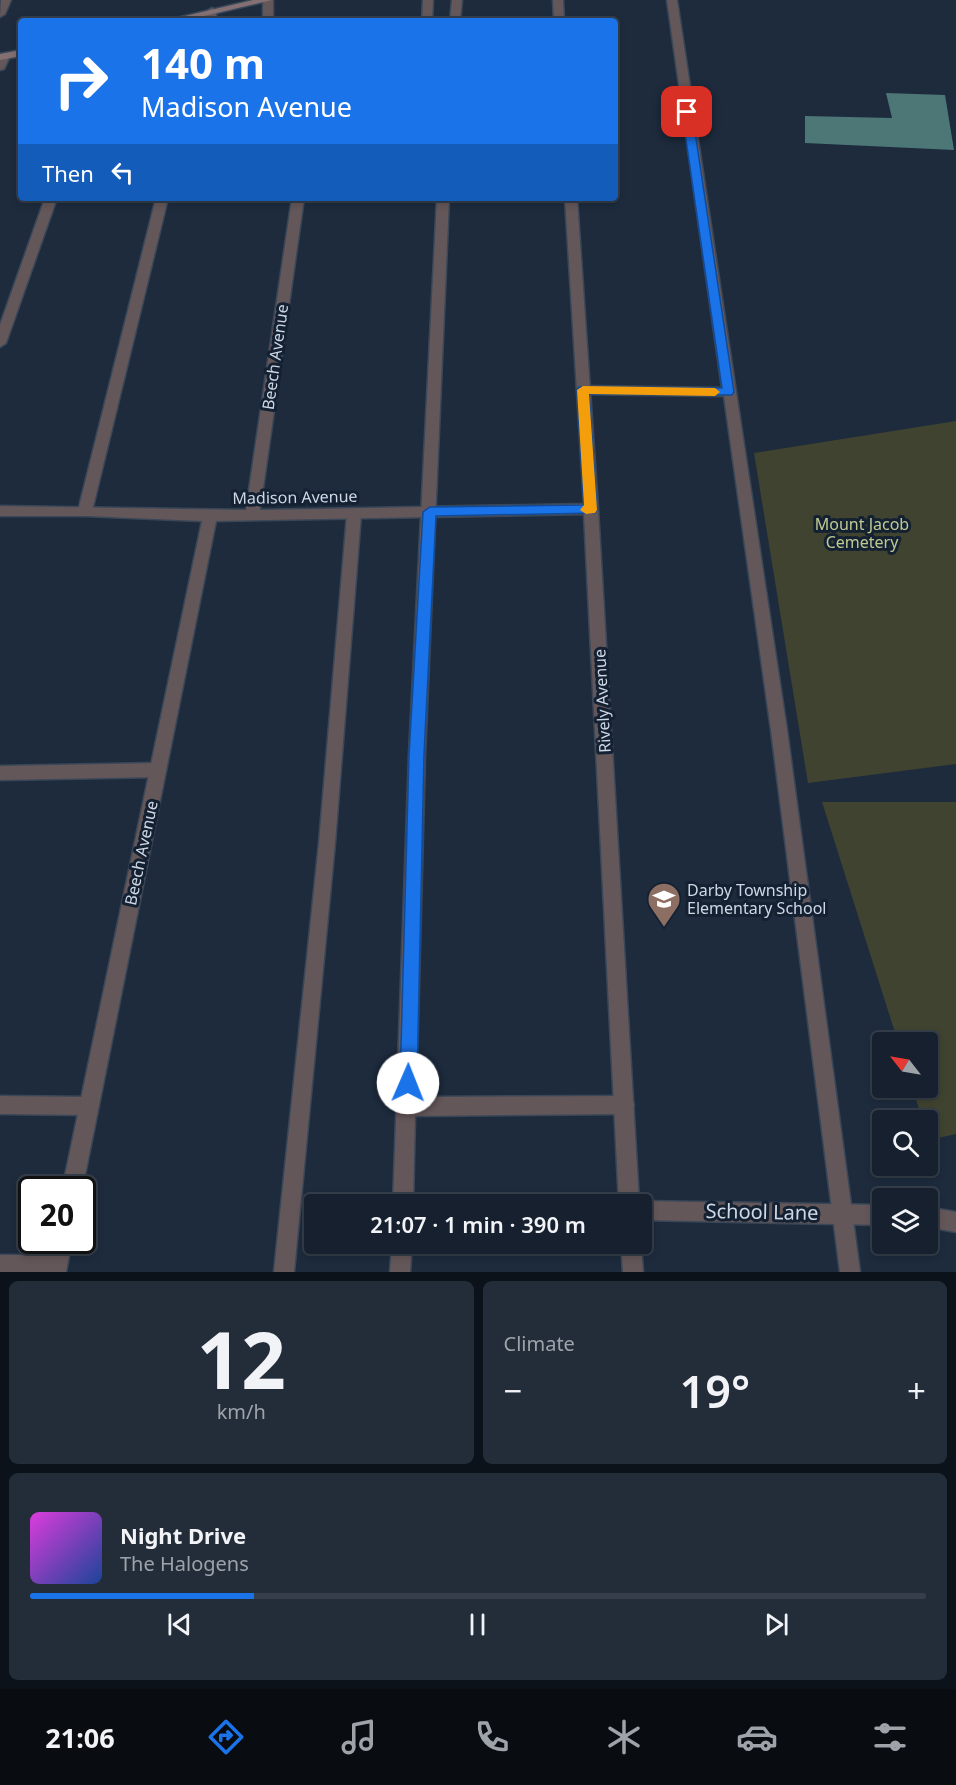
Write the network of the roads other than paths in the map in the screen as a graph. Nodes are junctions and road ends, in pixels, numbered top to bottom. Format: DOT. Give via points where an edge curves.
graph roads {
  1 [pos="6,0"];
  2 [pos="267,0"];
  3 [pos="428,0"];
  4 [pos="457,0"];
  5 [pos="558,0"];
  6 [pos="672,0"];
  7 [pos="0,14"];
  8 [pos="211,16"];
  9 [pos="194,18"];
  10 [pos="268,18"];
  11 [pos="427,18"];
  12 [pos="455,18"];
  13 [pos="559,18"];
  14 [pos="18,54"];
  15 [pos="3,56"];
  16 [pos="0,68"];
  17 [pos="50,201"];
  18 [pos="161,201"];
  19 [pos="298,201"];
  20 [pos="443,201"];
  21 [pos="571,201"];
  22 [pos="0,343"];
  23 [pos="583,390"];
  24 [pos="728,392"];
  25 [pos="591,510"];
  26 [pos="0,511"];
  27 [pos="85,511"];
  28 [pos="430,512"];
  29 [pos="354,515"];
  30 [pos="210,516"];
  31 [pos="252,516"];
  32 [pos="158,770"];
  33 [pos="0,773"];
  34 [pos="0,1105"];
  35 [pos="625,1105"];
  36 [pos="89,1106"];
  37 [pos="408,1107"];
  38 [pos="75,1176"];
  39 [pos="404,1194"];
  40 [pos="629,1194"];
  41 [pos="652,1210"];
  42 [pos="842,1214"];
  43 [pos="872,1215"];
  44 [pos="938,1218"];
  45 [pos="956,1222"];
  46 [pos="59,1254"];
  47 [pos="401,1254"];
  48 [pos="632,1254"];
  49 [pos="0,1265"];
  50 [pos="56,1269"];
  51 [pos="284,1272"];
  52 [pos="400,1272"];
  53 [pos="633,1272"];
  54 [pos="850,1272"];
  1 -- 7 [label="street"];
  2 -- 8 [label="main road"];
  2 -- 10 [label="street"];
  3 -- 11 [label="street"];
  4 -- 12 [label="street"];
  5 -- 13 [label="street"];
  6 -- 24 [label="street"];
  8 -- 9 [label="main road"];
  14 -- 15 [label="main road"];
  15 -- 16 [label="street"];
  17 -- 22 [label="street"];
  18 -- 27 [label="street"];
  19 -- 31 [label="street, Beech Avenue"];
  20 -- 28 [label="street"];
  21 -- 23 [label="street, Rively Avenue"];
  23 -- 24 [label="street"];
  23 -- 25 [label="street, Rively Avenue"];
  24 -- 42 [label="street" via="781,742"];
  25 -- 28 [label="street, Madison Avenue"];
  25 -- 35 [label="street, Rively Avenue"];
  26 -- 27 [label="street, Madison Avenue"];
  27 -- 30 [label="street, Madison Avenue"];
  28 -- 29 [label="street, Madison Avenue"];
  28 -- 37 [label="street" via="417,755"];
  29 -- 31 [label="street, Madison Avenue"];
  29 -- 51 [label="street" via="327,843"];
  30 -- 31 [label="street, Madison Avenue"];
  30 -- 32 [label="street, Beech Avenue"];
  32 -- 33 [label="street"];
  32 -- 36 [label="street, Beech Avenue"];
  34 -- 36 [label="street"];
  35 -- 37 [label="street"];
  35 -- 40 [label="street, Rively Avenue"];
  36 -- 38 [label="street, Beech Avenue"];
  37 -- 39 [label="street"];
  41 -- 42 [label="street, School Lane"];
  42 -- 43 [label="street, School Lane"];
  42 -- 54 [label="street"];
  44 -- 45 [label="street"];
  46 -- 50 [label="street"];
  47 -- 52 [label="street"];
  48 -- 53 [label="street"];
  49 -- 50 [label="street"];
}
